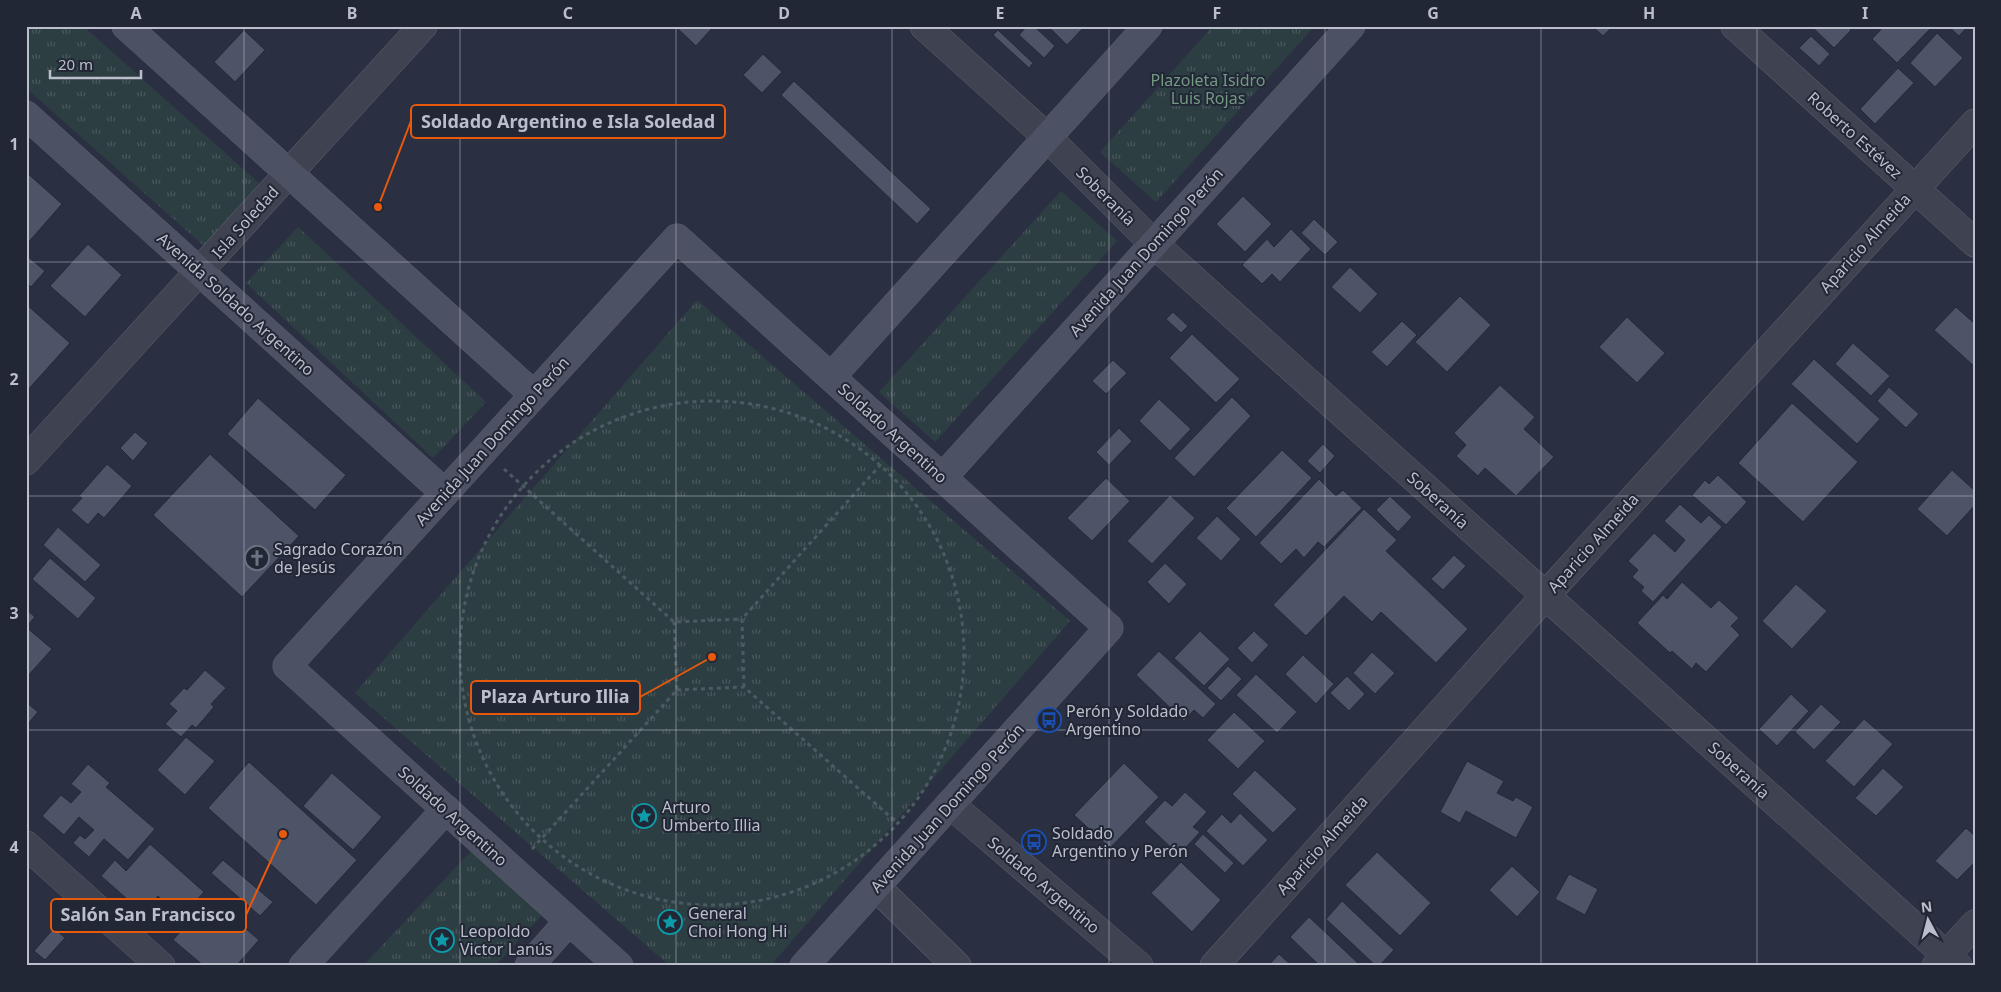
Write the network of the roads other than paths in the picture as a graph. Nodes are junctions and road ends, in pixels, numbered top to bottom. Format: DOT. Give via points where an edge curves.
graph roads {
  1 [pos="126,26"];
  2 [pos="422,26"];
  3 [pos="924,26"];
  4 [pos="1148,26"];
  5 [pos="1351,26"];
  6 [pos="1735,26"];
  7 [pos="26,115"];
  8 [pos="1975,123"];
  9 [pos="1047,137"];
  10 [pos="289,173"];
  11 [pos="1914,188"];
  12 [pos="677,238"];
  13 [pos="1975,243"];
  14 [pos="1154,244"];
  15 [pos="199,271"];
  16 [pos="831,377"];
  17 [pos="534,394"];
  18 [pos="26,461"];
  19 [pos="942,478"];
  20 [pos="445,493"];
  21 [pos="1545,596"];
  22 [pos="1109,628"];
  23 [pos="287,666"];
  24 [pos="950,804"];
  25 [pos="446,809"];
  26 [pos="26,845"];
  27 [pos="876,887"];
  28 [pos="569,921"];
  29 [pos="1975,924"];
  30 [pos="1946,962"];
  31 [pos="160,966"];
  32 [pos="303,966"];
  33 [pos="528,966"];
  34 [pos="619,966"];
  35 [pos="804,966"];
  36 [pos="958,966"];
  37 [pos="1139,966"];
  38 [pos="1214,966"];
  1 -- 10 [label="main road"];
  2 -- 10 [label="street, Isla Soledad"];
  3 -- 9 [label="street, Soberanía"];
  4 -- 9 [label="main road"];
  5 -- 14 [label="main road, Avenida Juan Domingo Perón"];
  6 -- 11 [label="street, Roberto Estévez"];
  7 -- 15 [label="main road, Avenida Soldado Argentino"];
  8 -- 11 [label="street, Aparicio Almeida"];
  9 -- 14 [label="street, Soberanía"];
  9 -- 16 [label="main road"];
  10 -- 15 [label="street, Isla Soledad"];
  10 -- 17 [label="main road"];
  11 -- 13 [label="street, Roberto Estévez"];
  11 -- 21 [label="street, Aparicio Almeida"];
  12 -- 16 [label="main road, Soldado Argentino"];
  12 -- 17 [label="main road, Avenida Juan Domingo Perón"];
  14 -- 19 [label="main road, Avenida Juan Domingo Perón"];
  14 -- 21 [label="street, Soberanía"];
  15 -- 18 [label="street, Isla Soledad"];
  15 -- 20 [label="main road, Avenida Soldado Argentino"];
  16 -- 19 [label="main road, Soldado Argentino"];
  17 -- 20 [label="main road, Avenida Juan Domingo Perón"];
  19 -- 22 [label="main road, Soldado Argentino"];
  20 -- 23 [label="main road, Avenida Juan Domingo Perón"];
  21 -- 30 [label="street, Soberanía"];
  21 -- 38 [label="street, Aparicio Almeida"];
  22 -- 24 [label="main road, Avenida Juan Domingo Perón"];
  23 -- 25 [label="main road, Soldado Argentino"];
  24 -- 27 [label="main road, Avenida Juan Domingo Perón"];
  24 -- 37 [label="street, Soldado Argentino"];
  25 -- 28 [label="main road, Soldado Argentino"];
  25 -- 32 [label="main road"];
  26 -- 31 [label="street"];
  27 -- 35 [label="main road, Avenida Juan Domingo Perón"];
  27 -- 36 [label="street"];
  28 -- 33 [label="main road"];
  28 -- 34 [label="main road, Soldado Argentino"];
  29 -- 30 [label="street"];
}
